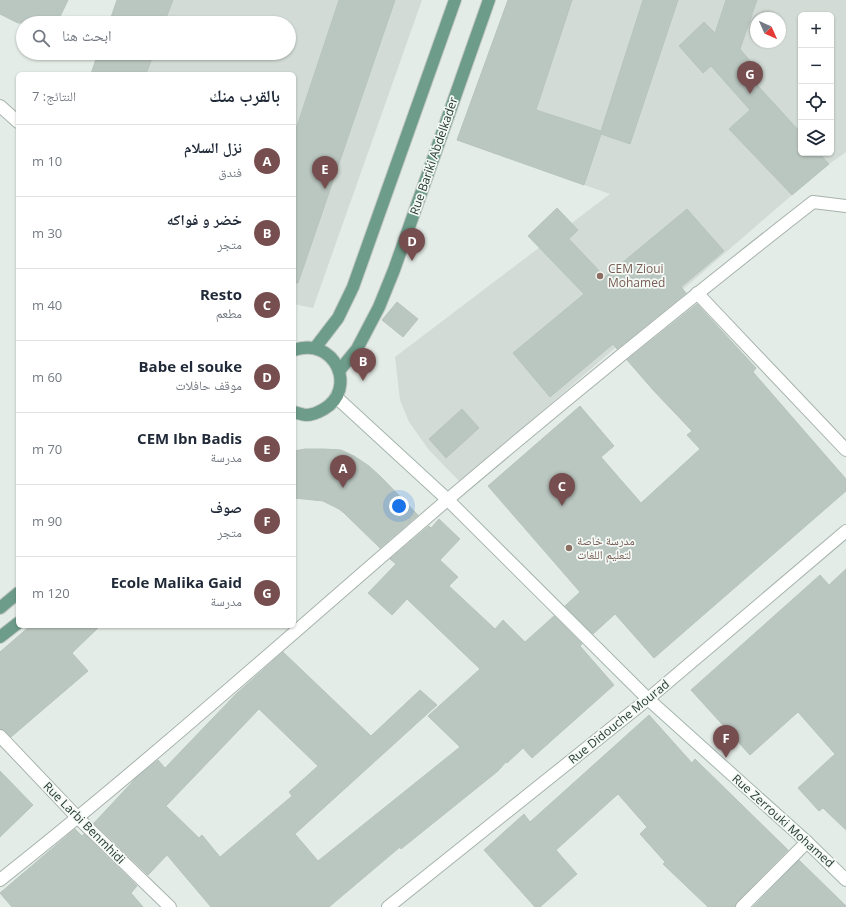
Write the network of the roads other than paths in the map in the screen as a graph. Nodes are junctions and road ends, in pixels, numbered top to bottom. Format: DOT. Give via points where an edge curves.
graph roads {
  1 [pos="455,0"];
  2 [pos="489,0"];
  3 [pos="0,106"];
  4 [pos="16,120"];
  5 [pos="846,206"];
  6 [pos="697,293"];
  7 [pos="315,348"];
  8 [pos="296,349"];
  9 [pos="339,371"];
  10 [pos="336,397"];
  11 [pos="296,412"];
  12 [pos="846,450"];
  13 [pos="448,500"];
  14 [pos="846,531"];
  15 [pos="16,595"];
  16 [pos="0,608"];
  17 [pos="16,625"];
  18 [pos="0,637"];
  19 [pos="648,699"];
  20 [pos="0,736"];
  21 [pos="78,818"];
  22 [pos="807,842"];
  23 [pos="0,880"];
  24 [pos="846,880"];
  25 [pos="170,907"];
  26 [pos="388,907"];
  27 [pos="742,907"];
  1 -- 7 [label="main road" via="353,287 338,318"];
  2 -- 9 [label="main road, Rue Bariki Abdelkader" via="394,270 379,307 357,349"];
  3 -- 4 [label="street"];
  5 -- 6 [label="street" via="813,202"];
  6 -- 12 [label="street"];
  6 -- 13 [label="street"];
  7 -- 8 [label="main road"];
  7 -- 9 [label="main road" via="334,360"];
  9 -- 10 [label="main road" via="340,384"];
  10 -- 11 [label="main road" via="328,407 318,413 306,415"];
  10 -- 13 [label="street, Rue Zerrouki Mohamed"];
  13 -- 19 [label="street, Rue Zerrouki Mohamed"];
  13 -- 21 [label="street"];
  14 -- 19 [label="street, Rue Didouche Mourad"];
  15 -- 16 [label="main road"];
  17 -- 18 [label="main road"];
  19 -- 22 [label="street, Rue Zerrouki Mohamed"];
  19 -- 26 [label="street, Rue Didouche Mourad"];
  20 -- 21 [label="street, Rue Larbi Benmhidi"];
  21 -- 23 [label="street"];
  21 -- 25 [label="street, Rue Larbi Benmhidi"];
  22 -- 24 [label="street, Rue Zerrouki Mohamed"];
  22 -- 27 [label="street"];
}
